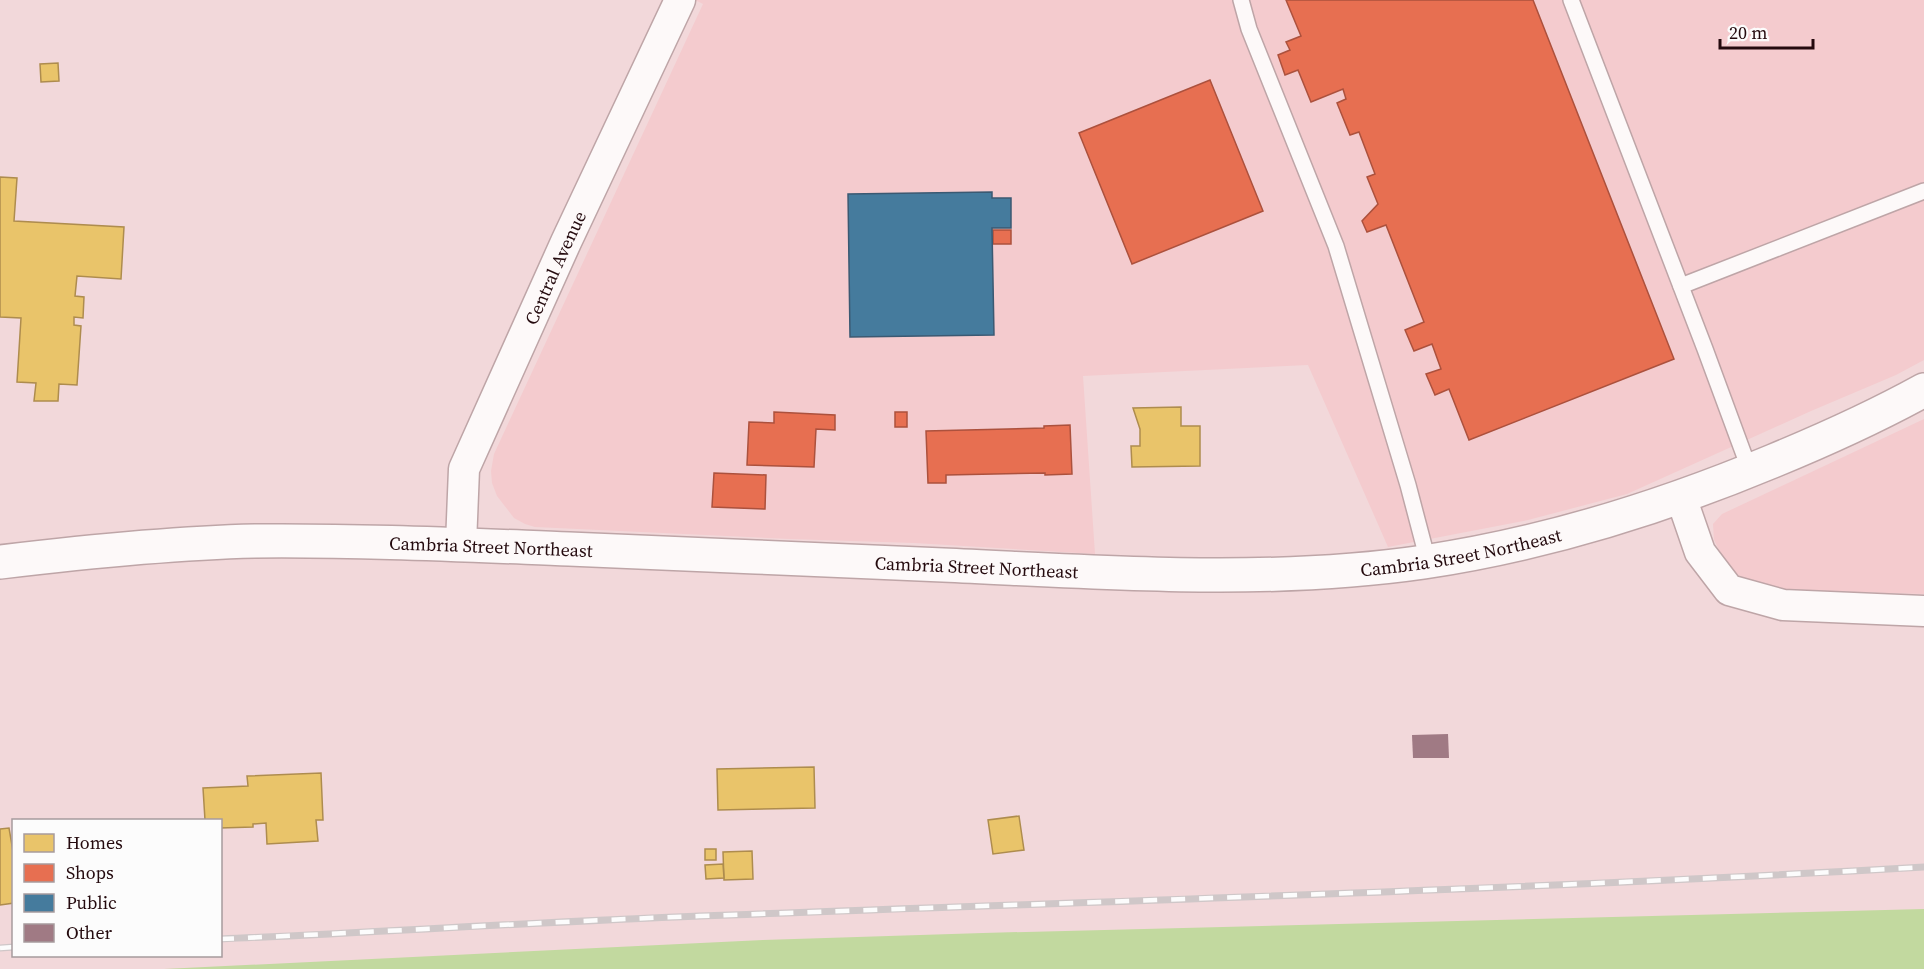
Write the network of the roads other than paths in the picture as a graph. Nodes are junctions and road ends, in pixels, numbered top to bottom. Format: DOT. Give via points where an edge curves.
graph roads {
  1 [pos="680,0"];
  2 [pos="1240,0"];
  3 [pos="1570,0"];
  4 [pos="1924,191"];
  5 [pos="1681,286"];
  6 [pos="1924,390"];
  7 [pos="1750,471"];
  8 [pos="1681,497"];
  9 [pos="461,544"];
  10 [pos="1428,561"];
  11 [pos="0,562"];
  12 [pos="1924,611"];
  1 -- 9 [label="street, Central Avenue" via="464,468"];
  2 -- 10 [label="lane" via="1336,246"];
  3 -- 5 [label="lane"];
  4 -- 5 [label="lane"];
  5 -- 7 [label="lane"];
  6 -- 7 [label="main road, Cambria Street Northeast" via="1884,412"];
  7 -- 8 [label="main road, Cambria Street Northeast"];
  8 -- 10 [label="main road, Cambria Street Northeast" via="1547,538"];
  8 -- 12 [label="street" via="1700,552 1729,590 1784,605"];
  9 -- 10 [label="main road, Cambria Street Northeast" via="1224,575"];
  9 -- 11 [label="main road, Cambria Street Northeast" via="253,541"];
}
